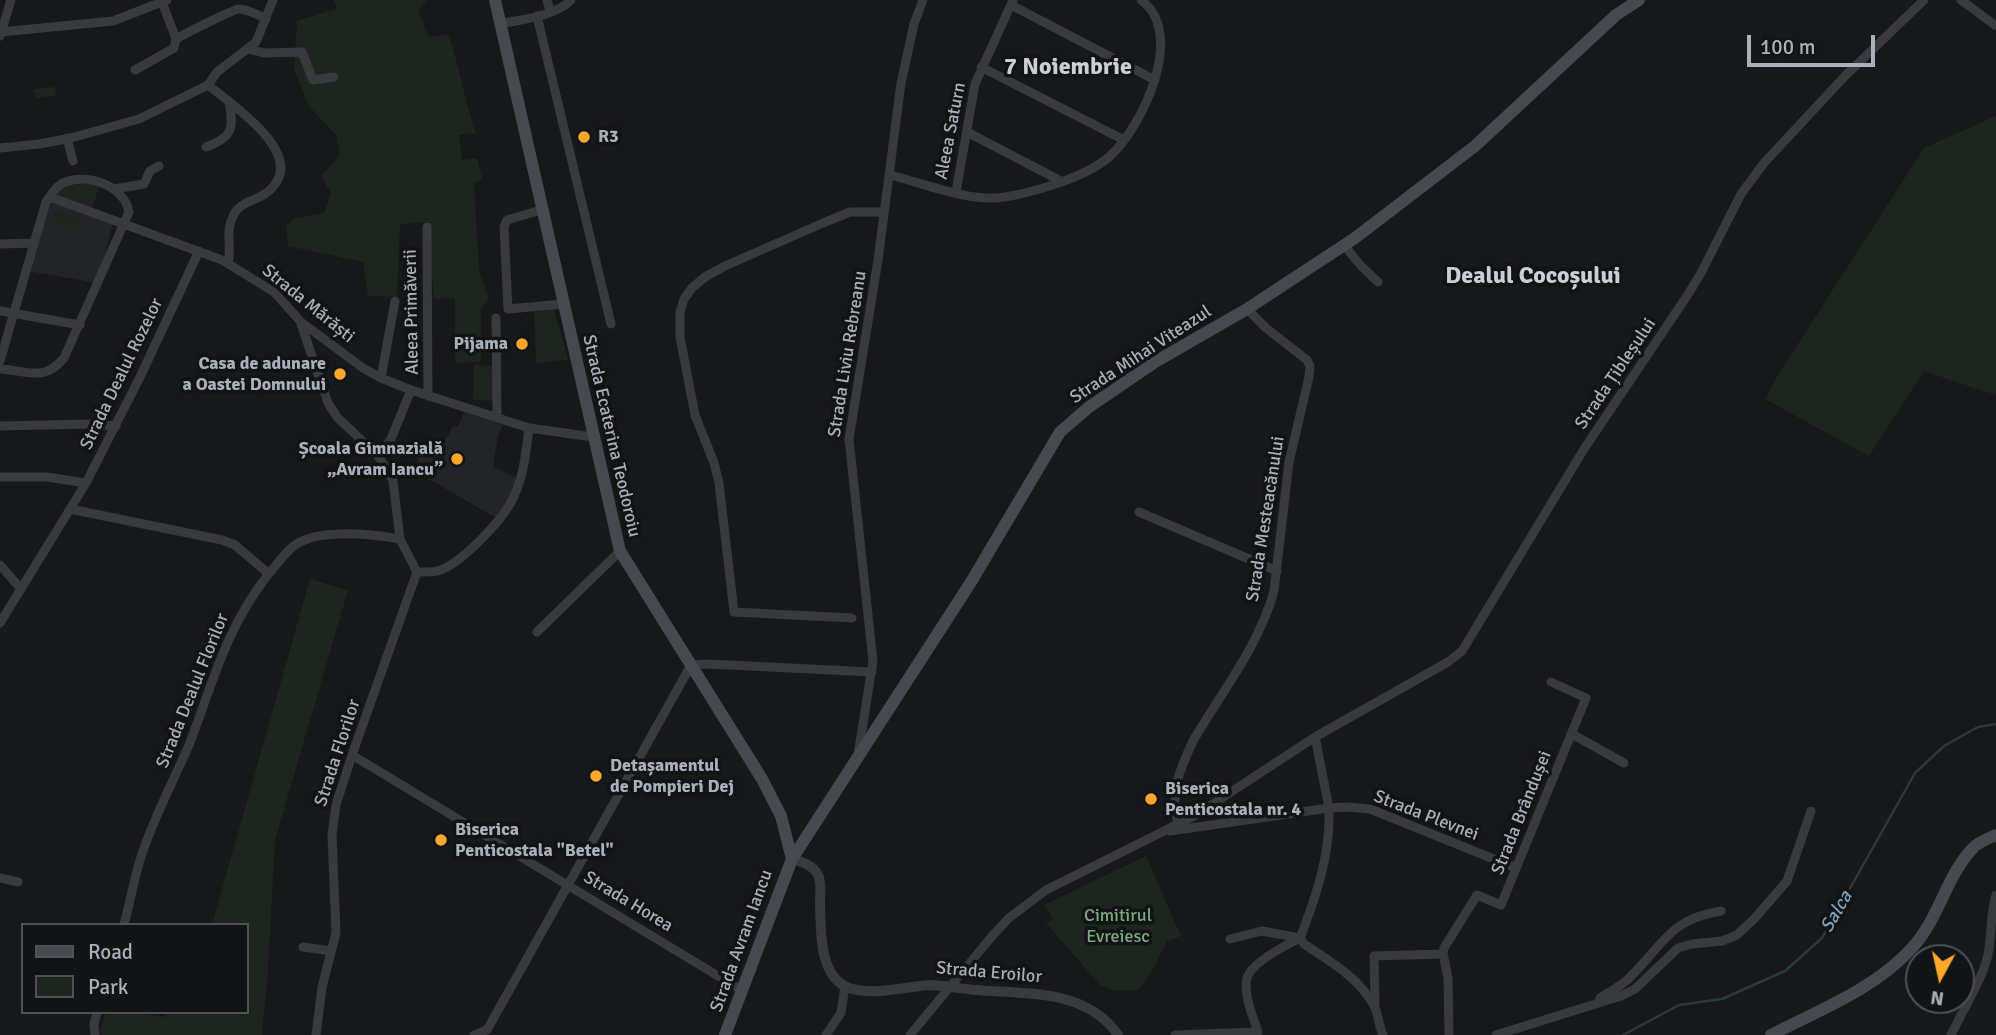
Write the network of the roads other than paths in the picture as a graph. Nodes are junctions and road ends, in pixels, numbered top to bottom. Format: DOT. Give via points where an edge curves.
graph roads {
  1 [pos="12,0"];
  2 [pos="273,0"];
  3 [pos="495,0"];
  4 [pos="547,0"];
  5 [pos="570,0"];
  6 [pos="923,0"];
  7 [pos="1141,0"];
  8 [pos="1639,0"];
  9 [pos="1924,0"];
  10 [pos="1961,0"];
  11 [pos="165,1"];
  12 [pos="1012,2"];
  13 [pos="551,11"];
  14 [pos="537,16"];
  15 [pos="266,19"];
  16 [pos="500,24"];
  17 [pos="1996,26"];
  18 [pos="1,34"];
  19 [pos="176,39"];
  20 [pos="248,49"];
  21 [pos="981,67"];
  22 [pos="135,70"];
  23 [pos="334,77"];
  24 [pos="1155,80"];
  25 [pos="208,85"];
  26 [pos="229,102"];
  27 [pos="967,132"];
  28 [pos="67,138"];
  29 [pos="1124,140"];
  30 [pos="0,148"];
  31 [pos="206,148"];
  32 [pos="73,161"];
  33 [pos="159,166"];
  34 [pos="890,175"];
  35 [pos="1061,181"];
  36 [pos="114,190"];
  37 [pos="956,191"];
  38 [pos="50,197"];
  39 [pos="541,211"];
  40 [pos="884,212"];
  41 [pos="125,224"];
  42 [pos="427,227"];
  43 [pos="34,243"];
  44 [pos="1,244"];
  45 [pos="1344,244"];
  46 [pos="199,251"];
  47 [pos="228,264"];
  48 [pos="1378,282"];
  49 [pos="395,301"];
  50 [pos="563,304"];
  51 [pos="1247,309"];
  52 [pos="0,312"];
  53 [pos="13,313"];
  54 [pos="496,318"];
  55 [pos="301,322"];
  56 [pos="611,324"];
  57 [pos="80,325"];
  58 [pos="0,361"];
  59 [pos="0,369"];
  60 [pos="381,378"];
  61 [pos="411,390"];
  62 [pos="428,396"];
  63 [pos="497,416"];
  64 [pos="0,426"];
  65 [pos="116,426"];
  66 [pos="529,428"];
  67 [pos="593,437"];
  68 [pos="378,456"];
  69 [pos="0,477"];
  70 [pos="86,483"];
  71 [pos="70,509"];
  72 [pos="1139,512"];
  73 [pos="400,539"];
  74 [pos="620,551"];
  75 [pos="1,569"];
  76 [pos="1277,571"];
  77 [pos="417,572"];
  78 [pos="269,574"];
  79 [pos="21,589"];
  80 [pos="852,618"];
  81 [pos="0,623"];
  82 [pos="537,632"];
  83 [pos="691,665"];
  84 [pos="872,671"];
  85 [pos="1551,682"];
  86 [pos="1572,734"];
  87 [pos="1315,737"];
  88 [pos="352,755"];
  89 [pos="858,756"];
  90 [pos="1624,762"];
  91 [pos="1329,808"];
  92 [pos="1811,811"];
  93 [pos="1178,824"];
  94 [pos="1165,831"];
  95 [pos="1996,835"];
  96 [pos="792,859"];
  97 [pos="1516,868"];
  98 [pos="0,878"];
  99 [pos="18,882"];
  100 [pos="568,884"];
  101 [pos="1996,895"];
  102 [pos="1721,911"];
  103 [pos="124,923"];
  104 [pos="1300,938"];
  105 [pos="1230,939"];
  106 [pos="303,947"];
  107 [pos="331,951"];
  108 [pos="1443,954"];
  109 [pos="845,986"];
  110 [pos="949,986"];
  111 [pos="743,991"];
  112 [pos="1375,1006"];
  113 [pos="1586,1006"];
  114 [pos="96,1014"];
  115 [pos="491,1033"];
  116 [pos="95,1035"];
  117 [pos="316,1035"];
  118 [pos="474,1035"];
  119 [pos="725,1035"];
  120 [pos="826,1035"];
  121 [pos="910,1035"];
  122 [pos="1118,1035"];
  123 [pos="1175,1035"];
  124 [pos="1383,1035"];
  125 [pos="1449,1035"];
  126 [pos="1496,1035"];
  127 [pos="1771,1035"];
  128 [pos="1951,1035"];
  1 -- 18 [label="street"];
  2 -- 15 [label="street"];
  3 -- 16 [label="main road, Strada Ecaterina Teodoroiu"];
  4 -- 13 [label="street"];
  5 -- 13 [label="street"];
  6 -- 34 [label="street, Strada Liviu Rebreanu" via="901,83"];
  7 -- 24 [label="street" via="1158,26"];
  8 -- 45 [label="main road, Strada Mihai Viteazul" via="1616,15 1475,146"];
  9 -- 87 [label="street, Strada Țibleșului" via="1845,76 1741,194 1701,273 1584,449 1462,651"];
  10 -- 17 [label="street"];
  11 -- 18 [label="street" via="113,21"];
  11 -- 19 [label="street"];
  12 -- 21 [label="street, Aleea Saturn"];
  12 -- 24 [label="street"];
  13 -- 14 [label="street"];
  14 -- 16 [label="street"];
  14 -- 56 [label="street, Strada Ecaterina Teodoroiu"];
  15 -- 19 [label="street" via="242,8 233,9"];
  15 -- 20 [label="street"];
  16 -- 39 [label="main road, Strada Ecaterina Teodoroiu"];
  19 -- 22 [label="street" via="174,48"];
  20 -- 23 [label="street" via="302,51 313,80"];
  20 -- 25 [label="street" via="217,72"];
  21 -- 27 [label="street, Aleea Saturn"];
  21 -- 29 [label="street"];
  24 -- 29 [label="street"];
  25 -- 26 [label="street"];
  25 -- 28 [label="street" via="139,119"];
  26 -- 31 [label="street" via="229,135"];
  26 -- 47 [label="street" via="276,148 280,177 272,189 233,214"];
  27 -- 35 [label="street"];
  27 -- 37 [label="street, Aleea Saturn"];
  28 -- 30 [label="street"];
  28 -- 32 [label="street"];
  29 -- 35 [label="street" via="1100,163"];
  33 -- 36 [label="street" via="150,171 144,184"];
  34 -- 37 [label="street"];
  34 -- 40 [label="street, Strada Liviu Rebreanu"];
  35 -- 37 [label="street" via="991,199"];
  36 -- 38 [label="street" via="82,179 64,182"];
  36 -- 41 [label="street" via="128,204"];
  38 -- 41 [label="street, Strada Mărăști"];
  38 -- 43 [label="street"];
  39 -- 50 [label="main road, Strada Ecaterina Teodoroiu"];
  39 -- 50 [label="street" via="507,219 503,227 508,309"];
  40 -- 80 [label="street" via="850,212 725,266 692,288 680,312 680,337 695,415 719,483 734,612"];
  40 -- 84 [label="street, Strada Liviu Rebreanu" via="849,439"];
  41 -- 46 [label="street, Strada Mărăști"];
  41 -- 57 [label="street"];
  42 -- 62 [label="street, Aleea Primăverii"];
  43 -- 44 [label="street"];
  43 -- 53 [label="street"];
  45 -- 48 [label="street"];
  45 -- 51 [label="main road, Strada Mihai Viteazul"];
  46 -- 47 [label="street, Strada Mărăști"];
  46 -- 65 [label="street, Strada Dealul Rozelor"];
  47 -- 55 [label="street, Strada Mărăști" via="274,292"];
  49 -- 60 [label="street"];
  50 -- 67 [label="main road, Strada Ecaterina Teodoroiu"];
  51 -- 76 [label="street, Strada Mesteacănului" via="1310,366 1289,462"];
  51 -- 89 [label="main road, Strada Mihai Viteazul" via="1155,362 1060,432 971,582"];
  52 -- 53 [label="street"];
  53 -- 57 [label="street"];
  53 -- 58 [label="street"];
  54 -- 63 [label="street"];
  55 -- 60 [label="street, Strada Mărăști"];
  55 -- 68 [label="street" via="328,402 337,417"];
  57 -- 59 [label="street" via="54,370"];
  60 -- 61 [label="street, Strada Mărăști"];
  61 -- 62 [label="street, Strada Mărăști"];
  61 -- 68 [label="street" via="391,439"];
  62 -- 63 [label="street, Strada Mărăști"];
  63 -- 66 [label="street, Strada Mărăști"];
  64 -- 65 [label="street"];
  65 -- 70 [label="street, Strada Dealul Rozelor"];
  66 -- 67 [label="street, Strada Mărăști"];
  66 -- 77 [label="street" via="516,493 502,515 448,567"];
  67 -- 74 [label="main road, Strada Ecaterina Teodoroiu"];
  68 -- 73 [label="street" via="393,481"];
  69 -- 70 [label="street"];
  70 -- 71 [label="street, Strada Dealul Rozelor"];
  71 -- 78 [label="street" via="222,540 235,545"];
  71 -- 79 [label="street, Strada Dealul Rozelor"];
  72 -- 76 [label="street"];
  73 -- 77 [label="street"];
  73 -- 78 [label="street, Strada Dealul Florilor" via="355,534 311,538 296,544"];
  74 -- 82 [label="street"];
  74 -- 83 [label="main road, Strada Ecaterina Teodoroiu"];
  75 -- 79 [label="street"];
  76 -- 93 [label="street, Strada Mesteacănului" via="1259,631 1181,768 1174,802"];
  77 -- 88 [label="street, Strada Florilor"];
  78 -- 103 [label="street, Strada Dealul Florilor" via="222,652 190,743 141,856"];
  79 -- 81 [label="street, Strada Dealul Rozelor"];
  83 -- 84 [label="street"];
  83 -- 96 [label="main road, Strada Ecaterina Teodoroiu" via="773,799"];
  83 -- 100 [label="street"];
  84 -- 89 [label="street, Strada Liviu Rebreanu"];
  85 -- 86 [label="street, Strada Brândușei" via="1586,698"];
  86 -- 90 [label="street"];
  86 -- 97 [label="street, Strada Brândușei"];
  87 -- 91 [label="street"];
  87 -- 93 [label="street, Strada Țibleșului"];
  88 -- 100 [label="street, Strada Horea"];
  88 -- 107 [label="street, Strada Florilor" via="333,819 336,933"];
  89 -- 96 [label="main road, Strada Mihai Viteazul"];
  91 -- 94 [label="street, Strada Țibleșului"];
  91 -- 97 [label="street, Strada Plevnei" via="1370,809"];
  91 -- 104 [label="street" via="1321,873"];
  92 -- 113 [label="street" via="1787,881 1737,935 1678,948 1635,989"];
  93 -- 94 [label="street, Strada Țibleșului"];
  94 -- 110 [label="street, Strada Țibleșului" via="1066,878 1028,903"];
  95 -- 127 [label="main road" via="1974,846 1932,921 1897,964 1867,986"];
  96 -- 109 [label="street" via="812,867 819,877 827,963"];
  96 -- 111 [label="main road, Strada Avram Iancu"];
  97 -- 108 [label="street, Strada Brândușei" via="1501,905 1477,895"];
  98 -- 99 [label="street"];
  100 -- 111 [label="street, Strada Horea"];
  100 -- 115 [label="street"];
  101 -- 128 [label="street" via="1980,978"];
  102 -- 113 [label="street" via="1673,928 1634,974"];
  104 -- 105 [label="street" via="1262,931"];
  104 -- 112 [label="street" via="1344,970"];
  104 -- 123 [label="street" via="1251,970 1247,992 1258,1032"];
  106 -- 107 [label="street"];
  107 -- 117 [label="street, Strada Florilor"];
  108 -- 112 [label="street" via="1374,956"];
  108 -- 125 [label="street"];
  109 -- 110 [label="street, Strada Eroilor" via="859,990"];
  109 -- 120 [label="street" via="841,1013"];
  110 -- 121 [label="street, Strada Țibleșului"];
  110 -- 122 [label="street, Strada Eroilor" via="1065,999 1095,1012"];
  111 -- 119 [label="main road, Strada Avram Iancu"];
  112 -- 124 [label="street"];
  113 -- 126 [label="street"];
  114 -- 116 [label="street"];
  115 -- 118 [label="street"];
}
